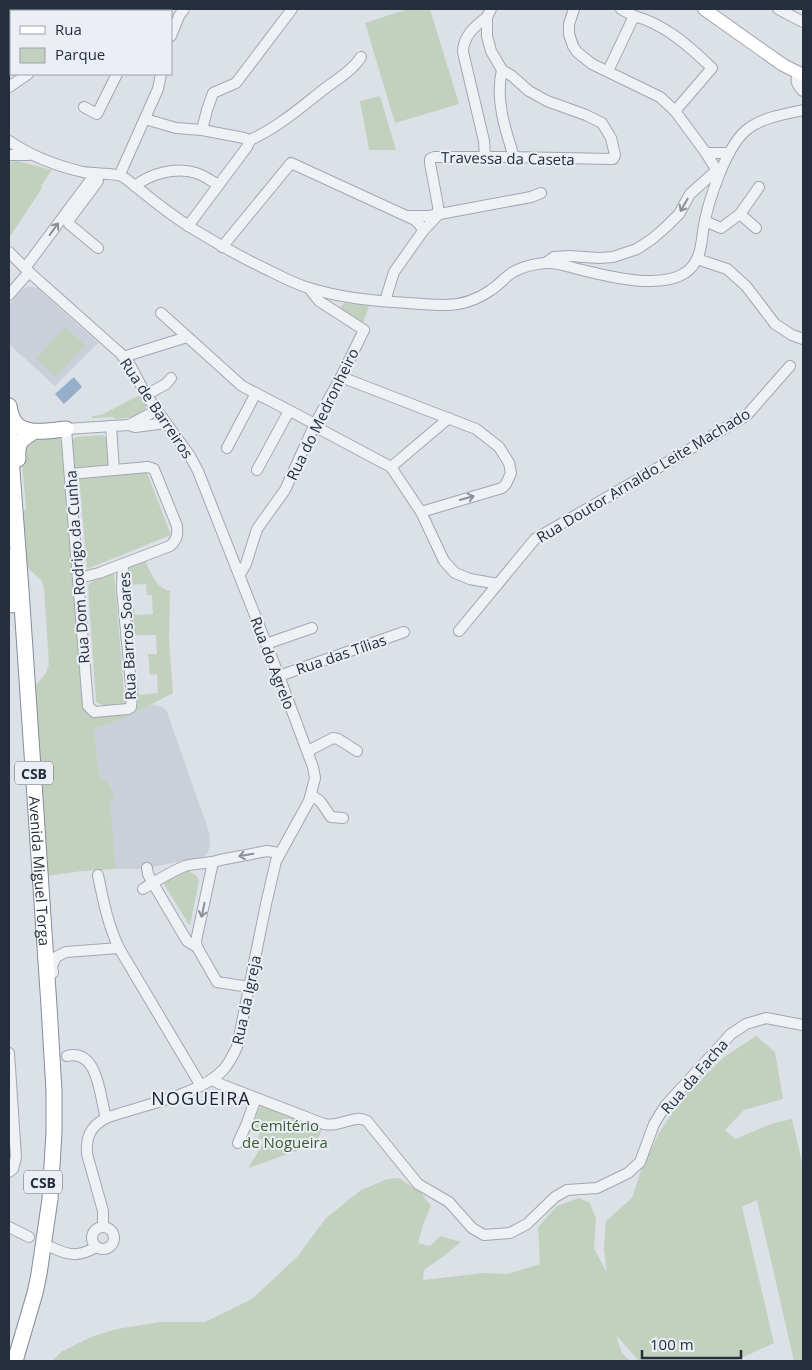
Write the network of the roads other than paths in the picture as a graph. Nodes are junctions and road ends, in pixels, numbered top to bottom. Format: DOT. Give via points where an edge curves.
graph roads {
  1 [pos="42,9"];
  2 [pos="184,9"];
  3 [pos="292,9"];
  4 [pos="574,9"];
  5 [pos="621,9"];
  6 [pos="704,9"];
  7 [pos="778,9"];
  8 [pos="36,10"];
  9 [pos="489,13"];
  10 [pos="634,16"];
  11 [pos="803,22"];
  12 [pos="172,34"];
  13 [pos="361,57"];
  14 [pos="502,70"];
  15 [pos="608,71"];
  16 [pos="801,74"];
  17 [pos="27,75"];
  18 [pos="117,75"];
  19 [pos="161,75"];
  20 [pos="9,87"];
  21 [pos="803,90"];
  22 [pos="84,107"];
  23 [pos="803,110"];
  24 [pos="676,111"];
  25 [pos="145,119"];
  26 [pos="202,130"];
  27 [pos="250,140"];
  28 [pos="9,141"];
  29 [pos="706,153"];
  30 [pos="729,153"];
  31 [pos="9,155"];
  32 [pos="33,156"];
  33 [pos="485,157"];
  34 [pos="514,157"];
  35 [pos="718,172"];
  36 [pos="99,174"];
  37 [pos="120,174"];
  38 [pos="218,185"];
  39 [pos="135,186"];
  40 [pos="758,187"];
  41 [pos="541,193"];
  42 [pos="740,214"];
  43 [pos="438,215"];
  44 [pos="406,216"];
  45 [pos="705,221"];
  46 [pos="188,226"];
  47 [pos="756,228"];
  48 [pos="423,231"];
  49 [pos="222,247"];
  50 [pos="98,248"];
  51 [pos="9,252"];
  52 [pos="698,259"];
  53 [pos="546,263"];
  54 [pos="27,270"];
  55 [pos="309,288"];
  56 [pos="9,295"];
  57 [pos="385,301"];
  58 [pos="161,313"];
  59 [pos="188,337"];
  60 [pos="803,339"];
  61 [pos="123,357"];
  62 [pos="790,366"];
  63 [pos="341,377"];
  64 [pos="171,378"];
  65 [pos="256,393"];
  66 [pos="146,395"];
  67 [pos="9,406"];
  68 [pos="157,410"];
  69 [pos="289,411"];
  70 [pos="449,418"];
  71 [pos="166,423"];
  72 [pos="129,425"];
  73 [pos="314,425"];
  74 [pos="111,426"];
  75 [pos="66,429"];
  76 [pos="9,431"];
  77 [pos="32,432"];
  78 [pos="227,448"];
  79 [pos="391,467"];
  80 [pos="114,470"];
  81 [pos="257,470"];
  82 [pos="75,473"];
  83 [pos="16,507"];
  84 [pos="420,512"];
  85 [pos="9,557"];
  86 [pos="247,558"];
  87 [pos="123,564"];
  88 [pos="235,564"];
  89 [pos="240,574"];
  90 [pos="9,575"];
  91 [pos="79,578"];
  92 [pos="498,584"];
  93 [pos="312,628"];
  94 [pos="459,631"];
  95 [pos="404,632"];
  96 [pos="266,644"];
  97 [pos="279,676"];
  98 [pos="88,706"];
  99 [pos="308,751"];
  100 [pos="358,751"];
  101 [pos="311,795"];
  102 [pos="343,818"];
  103 [pos="279,853"];
  104 [pos="213,862"];
  105 [pos="147,868"];
  106 [pos="98,875"];
  107 [pos="152,883"];
  108 [pos="143,889"];
  109 [pos="44,936"];
  110 [pos="197,947"];
  111 [pos="119,948"];
  112 [pos="66,952"];
  113 [pos="249,987"];
  114 [pos="46,1010"];
  115 [pos="803,1025"];
  116 [pos="9,1054"];
  117 [pos="67,1056"];
  118 [pos="212,1080"];
  119 [pos="201,1086"];
  120 [pos="256,1098"];
  121 [pos="106,1118"];
  122 [pos="11,1125"];
  123 [pos="238,1143"];
  124 [pos="12,1168"];
  125 [pos="9,1227"];
  126 [pos="103,1227"];
  127 [pos="29,1237"];
  128 [pos="51,1247"];
  129 [pos="96,1247"];
  130 [pos="9,1347"];
  131 [pos="15,1361"];
  1 -- 8 [label="street"];
  2 -- 12 [label="street"];
  3 -- 26 [label="street" via="236,83 213,92"];
  4 -- 15 [label="street" via="569,24 573,46 592,64"];
  5 -- 10 [label="street"];
  6 -- 16 [label="main road" via="783,65"];
  7 -- 11 [label="street"];
  9 -- 14 [label="street" via="487,36"];
  9 -- 33 [label="street" via="466,37 463,47"];
  10 -- 15 [label="street"];
  10 -- 24 [label="street" via="669,32 712,68"];
  13 -- 27 [label="street" via="288,118"];
  14 -- 34 [label="street" via="499,99"];
  14 -- 34 [label="street, Travessa da Caseta" via="547,101 602,123 611,138 615,155 613,159"];
  15 -- 24 [label="street" via="660,97"];
  16 -- 21 [label="street" via="796,80"];
  17 -- 20 [label="street"];
  18 -- 22 [label="street" via="97,114"];
  19 -- 25 [label="street"];
  23 -- 30 [label="street" via="756,123 746,129"];
  24 -- 29 [label="street"];
  25 -- 26 [label="street" via="176,128"];
  25 -- 37 [label="street"];
  26 -- 27 [label="street"];
  27 -- 38 [label="street"];
  28 -- 31 [label="street" via="12,149"];
  28 -- 32 [label="street"];
  29 -- 30 [label="street"];
  29 -- 35 [label="street"];
  30 -- 35 [label="street"];
  31 -- 32 [label="street"];
  32 -- 36 [label="street"];
  33 -- 34 [label="street, Travessa da Caseta"];
  33 -- 43 [label="street, Travessa da Caseta" via="430,159"];
  35 -- 45 [label="street"];
  35 -- 53 [label="street, one-way" via="690,194 668,226 637,249 612,257 554,257"];
  36 -- 37 [label="street"];
  36 -- 50 [label="street" via="69,220 69,224"];
  54 -- 36 [label="street, one-way"];
  37 -- 39 [label="street"];
  38 -- 39 [label="street" via="198,174 182,171 151,176"];
  38 -- 46 [label="street"];
  39 -- 46 [label="street"];
  40 -- 42 [label="street"];
  41 -- 43 [label="street"];
  42 -- 45 [label="street" via="721,228"];
  42 -- 47 [label="street"];
  43 -- 44 [label="street"];
  43 -- 48 [label="street"];
  44 -- 48 [label="street" via="415,220"];
  44 -- 49 [label="street" via="292,163"];
  45 -- 52 [label="street"];
  46 -- 49 [label="street"];
  48 -- 57 [label="street" via="394,272"];
  49 -- 55 [label="street"];
  51 -- 54 [label="street, Rua de Barreiros"];
  52 -- 53 [label="street" via="683,274 660,280 628,280"];
  52 -- 60 [label="street" via="727,269 746,286 775,324"];
  53 -- 57 [label="street" via="514,272 490,290 462,304"];
  54 -- 56 [label="street"];
  54 -- 61 [label="street, Rua de Barreiros"];
  55 -- 57 [label="street"];
  55 -- 63 [label="street, Rua do Medronheiro" via="319,301 364,330"];
  58 -- 59 [label="street"];
  59 -- 61 [label="street"];
  59 -- 65 [label="street" via="242,386"];
  61 -- 66 [label="street, Rua de Barreiros"];
  62 -- 92 [label="street, Rua Doutor Arnaldo Leite Machado" via="747,415 535,539"];
  63 -- 70 [label="street"];
  63 -- 73 [label="street, Rua do Medronheiro"];
  64 -- 66 [label="street"];
  65 -- 69 [label="street"];
  65 -- 78 [label="street"];
  66 -- 68 [label="street, Rua de Barreiros"];
  67 -- 77 [label="highway" via="17,426"];
  68 -- 71 [label="street, Rua de Barreiros"];
  68 -- 72 [label="street"];
  69 -- 73 [label="street"];
  69 -- 81 [label="street"];
  70 -- 79 [label="street"];
  84 -- 70 [label="street, one-way" via="502,488 511,474 510,462 499,447 476,429"];
  71 -- 72 [label="street"];
  71 -- 88 [label="street, Rua de Barreiros" via="198,471"];
  72 -- 74 [label="street"];
  73 -- 79 [label="street"];
  73 -- 86 [label="street, Rua do Medronheiro" via="285,490 257,529"];
  74 -- 75 [label="street"];
  74 -- 80 [label="street"];
  75 -- 77 [label="highway"];
  75 -- 82 [label="street, Rua Dom Rodrigo da Cunha"];
  76 -- 83 [label="highway, Avenida Miguel Torga / CSB"];
  77 -- 83 [label="highway" via="20,441 18,450 21,497"];
  79 -- 84 [label="street"];
  80 -- 82 [label="street, Rua Barros Soares"];
  80 -- 87 [label="street, Rua Barros Soares" via="154,469 178,535 170,546"];
  82 -- 91 [label="street, Rua Dom Rodrigo da Cunha"];
  83 -- 109 [label="highway, Avenida Miguel Torga / CSB"];
  84 -- 92 [label="street" via="444,561 455,573"];
  85 -- 90 [label="highway, Avenida Miguel Torga / CSB"];
  86 -- 88 [label="street"];
  86 -- 89 [label="street, Rua do Medronheiro"];
  87 -- 91 [label="street, Rua Barros Soares"];
  87 -- 98 [label="street, Rua Barros Soares" via="131,707 94,712"];
  88 -- 89 [label="street, Rua de Barreiros"];
  89 -- 96 [label="street, Rua do Agrelo"];
  90 -- 114 [label="highway, Avenida Miguel Torga / CSB"];
  91 -- 98 [label="street, Rua Dom Rodrigo da Cunha"];
  92 -- 94 [label="street, Rua Doutor Arnaldo Leite Machado"];
  93 -- 96 [label="street"];
  95 -- 97 [label="street, Rua das Tílias"];
  96 -- 97 [label="street, Rua do Agrelo"];
  97 -- 99 [label="street, Rua do Agrelo"];
  99 -- 100 [label="street" via="333,738"];
  99 -- 101 [label="street, Rua da Igreja" via="315,778"];
  101 -- 102 [label="street" via="320,801 331,817"];
  101 -- 103 [label="street, Rua da Igreja"];
  103 -- 104 [label="street, one-way" via="267,851"];
  103 -- 113 [label="street, Rua da Igreja"];
  104 -- 107 [label="street" via="186,866"];
  104 -- 110 [label="street, one-way"];
  105 -- 107 [label="street"];
  106 -- 111 [label="street" via="107,920"];
  107 -- 108 [label="street"];
  107 -- 110 [label="street" via="187,941"];
  109 -- 112 [label="street" via="53,946"];
  109 -- 114 [label="highway, Avenida Miguel Torga / CSB"];
  110 -- 113 [label="street" via="217,982"];
  111 -- 112 [label="street"];
  111 -- 119 [label="street"];
  112 -- 114 [label="street" via="56,957 52,966 53,993"];
  113 -- 118 [label="street, Rua da Igreja" via="237,1047 223,1070"];
  114 -- 130 [label="highway, CSB" via="42,1191 29,1275"];
  114 -- 131 [label="highway, CSB" via="54,1091 50,1199 36,1293"];
  115 -- 120 [label="street, Rua da Facha" via="766,1018 746,1024 731,1034 665,1106 654,1124 640,1162 628,1174 597,1188 567,1190 527,1224 510,1233 484,1234 472,1228 448,1202 418,1184 367,1121 355,1118 332,1125 324,1124"];
  116 -- 122 [label="street"];
  117 -- 121 [label="street" via="79,1055 95,1072"];
  118 -- 119 [label="street, Rua da Igreja"];
  118 -- 120 [label="street, Rua da Facha"];
  119 -- 121 [label="street, Rua da Igreja"];
  120 -- 123 [label="street"];
  121 -- 126 [label="street, Rua da Igreja" via="91,1130 87,1146"];
  122 -- 124 [label="street" via="16,1157"];
  125 -- 127 [label="street"];
  126 -- 129 [label="street" via="93,1234 92,1241"];
  126 -- 129 [label="street" via="111,1230 114,1240 107,1249"];
  128 -- 129 [label="street" via="74,1255"];
}
